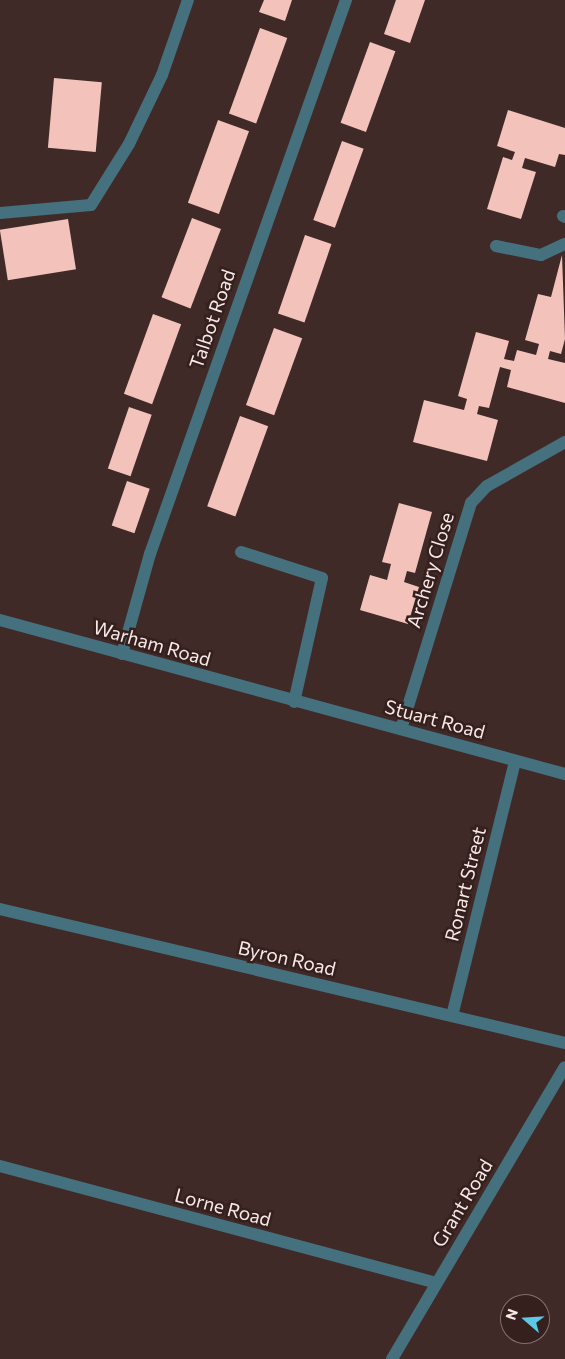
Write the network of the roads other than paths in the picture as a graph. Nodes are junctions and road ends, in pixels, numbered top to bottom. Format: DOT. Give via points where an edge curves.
graph roads {
  1 [pos="188,0"];
  2 [pos="346,0"];
  3 [pos="0,213"];
  4 [pos="565,244"];
  5 [pos="496,246"];
  6 [pos="565,442"];
  7 [pos="241,552"];
  8 [pos="0,620"];
  9 [pos="122,654"];
  10 [pos="294,702"];
  11 [pos="401,729"];
  12 [pos="515,761"];
  13 [pos="565,774"];
  14 [pos="0,908"];
  15 [pos="452,1016"];
  16 [pos="565,1043"];
  17 [pos="565,1067"];
  18 [pos="0,1166"];
  19 [pos="436,1283"];
  20 [pos="392,1359"];
  1 -- 3 [label="street" via="162,75 129,144 91,205"];
  2 -- 9 [label="street, Talbot Road" via="150,554"];
  4 -- 5 [label="street" via="541,254"];
  6 -- 11 [label="street, Archery Close" via="487,486 471,502"];
  7 -- 10 [label="street" via="322,578"];
  8 -- 9 [label="street, Warham Road"];
  9 -- 10 [label="street, Warham Road"];
  10 -- 11 [label="street, Stuart Road"];
  11 -- 12 [label="street, Stuart Road"];
  12 -- 13 [label="street, Stuart Road"];
  12 -- 15 [label="street, Ronart Street"];
  14 -- 15 [label="street, Byron Road"];
  15 -- 16 [label="street, Byron Road"];
  17 -- 19 [label="street, Grant Road"];
  18 -- 19 [label="street, Lorne Road"];
  19 -- 20 [label="street, Grant Road"];
}
